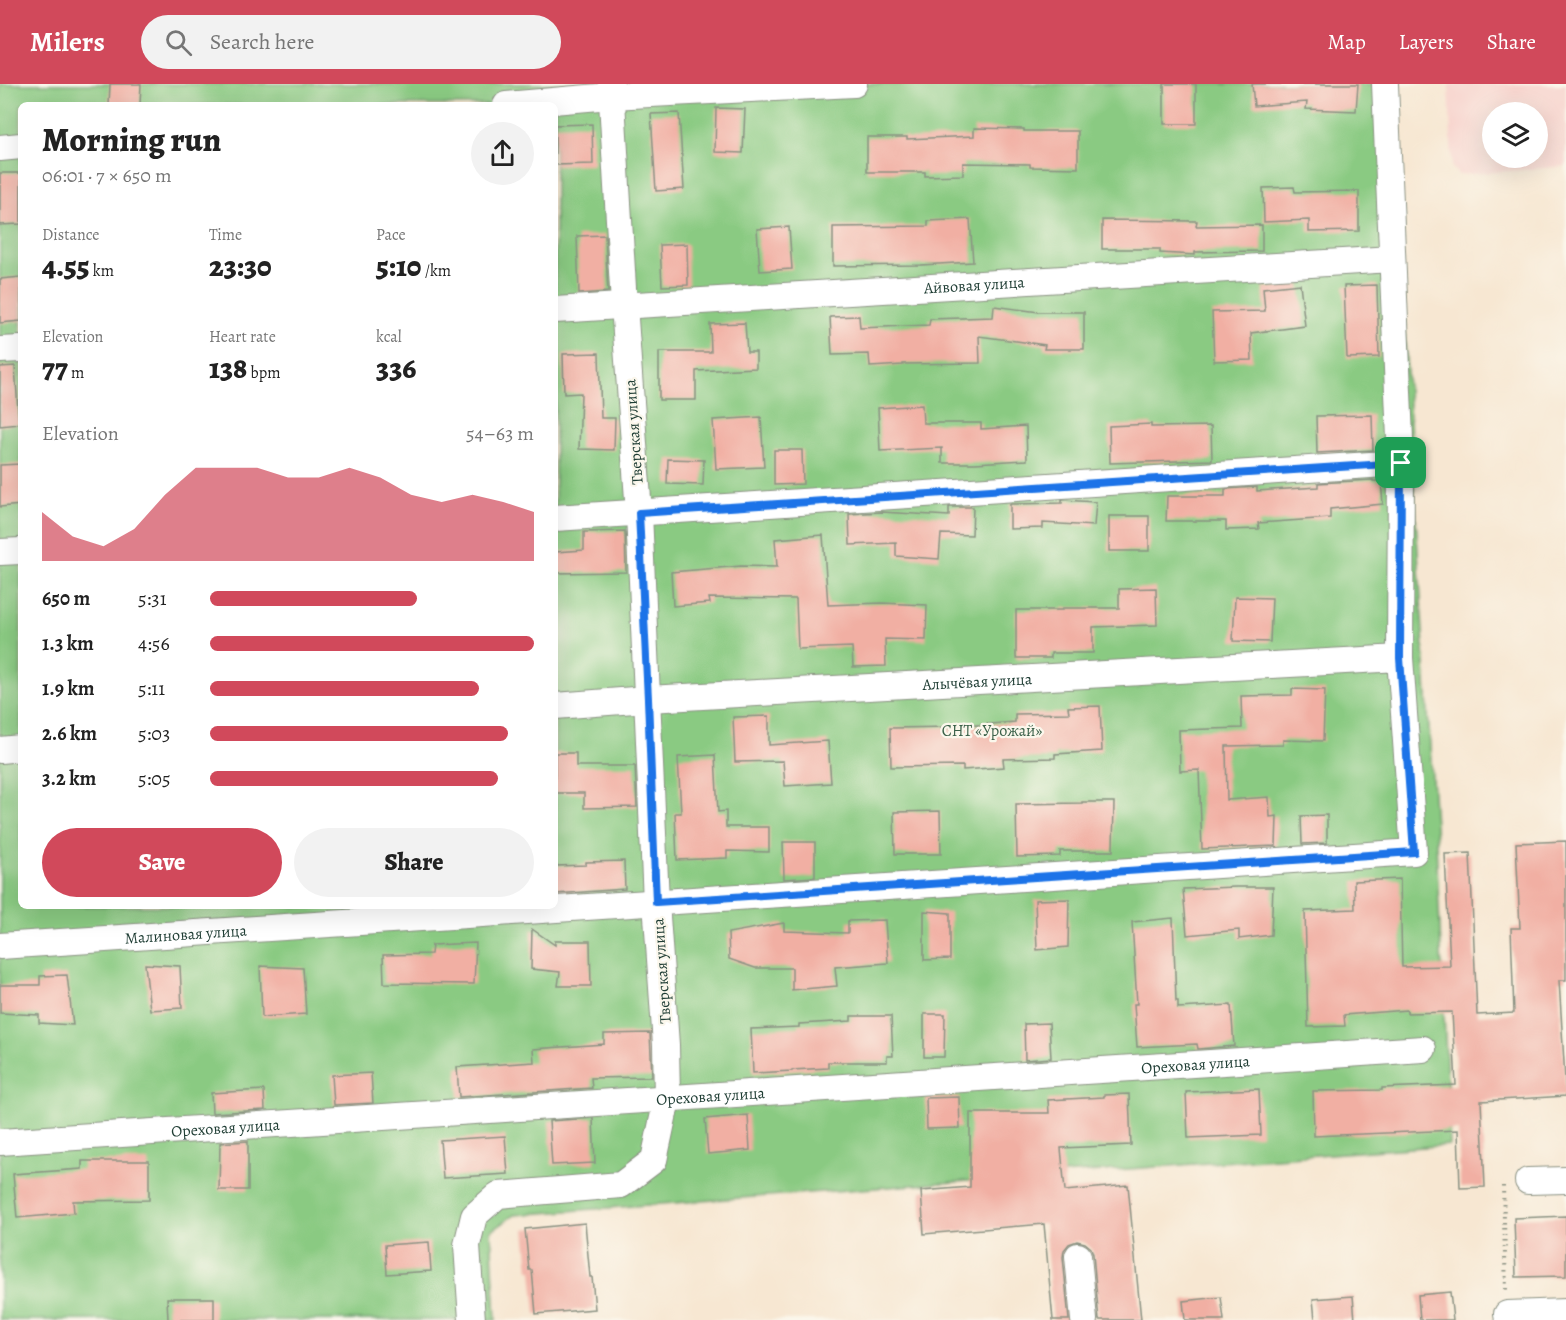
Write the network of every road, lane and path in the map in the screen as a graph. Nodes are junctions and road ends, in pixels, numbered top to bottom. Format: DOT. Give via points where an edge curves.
graph roads {
  1 [pos="854,84"];
  2 [pos="1385,84"];
  3 [pos="611,90"];
  4 [pos="527,102"];
  5 [pos="18,146"];
  6 [pos="0,148"];
  7 [pos="1392,258"];
  8 [pos="624,305"];
  9 [pos="558,310"];
  10 [pos="18,349"];
  11 [pos="0,350"];
  12 [pos="1401,463"];
  13 [pos="639,513"];
  14 [pos="558,518"];
  15 [pos="18,551"];
  16 [pos="0,552"];
  17 [pos="1400,658"];
  18 [pos="648,699"];
  19 [pos="558,706"];
  20 [pos="18,748"];
  21 [pos="0,750"];
  22 [pos="656,902"];
  23 [pos="552,909"];
  24 [pos="558,909"];
  25 [pos="0,946"];
  26 [pos="1424,1049"];
  27 [pos="668,1099"];
  28 [pos="0,1142"];
  29 [pos="1566,1180"];
  30 [pos="1528,1181"];
  31 [pos="1078,1256"];
  32 [pos="1566,1312"];
  33 [pos="1507,1317"];
  34 [pos="472,1320"];
  35 [pos="1084,1320"];
  1 -- 3 [label="street"];
  2 -- 7 [label="street"];
  3 -- 4 [label="street"];
  3 -- 8 [label="street, Тверская улица"];
  5 -- 6 [label="street"];
  7 -- 8 [label="street, Айвовая улица"];
  7 -- 12 [label="street"];
  8 -- 9 [label="street, Айвовая улица"];
  8 -- 13 [label="street, Тверская улица"];
  10 -- 11 [label="street"];
  12 -- 13 [label="street"];
  12 -- 17 [label="street"];
  13 -- 14 [label="street"];
  13 -- 18 [label="street, Тверская улица"];
  15 -- 16 [label="street"];
  17 -- 18 [label="street, Алычёвая улица"];
  17 -- 22 [label="street, Малиновая улица" via="1414,852"];
  18 -- 19 [label="street, Алычёвая улица"];
  18 -- 22 [label="street, Тверская улица"];
  20 -- 21 [label="street"];
  22 -- 24 [label="street, Малиновая улица"];
  22 -- 27 [label="street, Тверская улица"];
  23 -- 25 [label="street, Малиновая улица"];
  26 -- 27 [label="street, Ореховая улица"];
  27 -- 28 [label="street, Ореховая улица"];
  27 -- 34 [label="street, Тверская улица" via="654,1160 621,1185 498,1195 474,1216 467,1245"];
  29 -- 30 [label="street"];
  30 -- 33 [label="path" via="1503,1183"];
  31 -- 35 [label="street"];
  32 -- 33 [label="street"];
}
